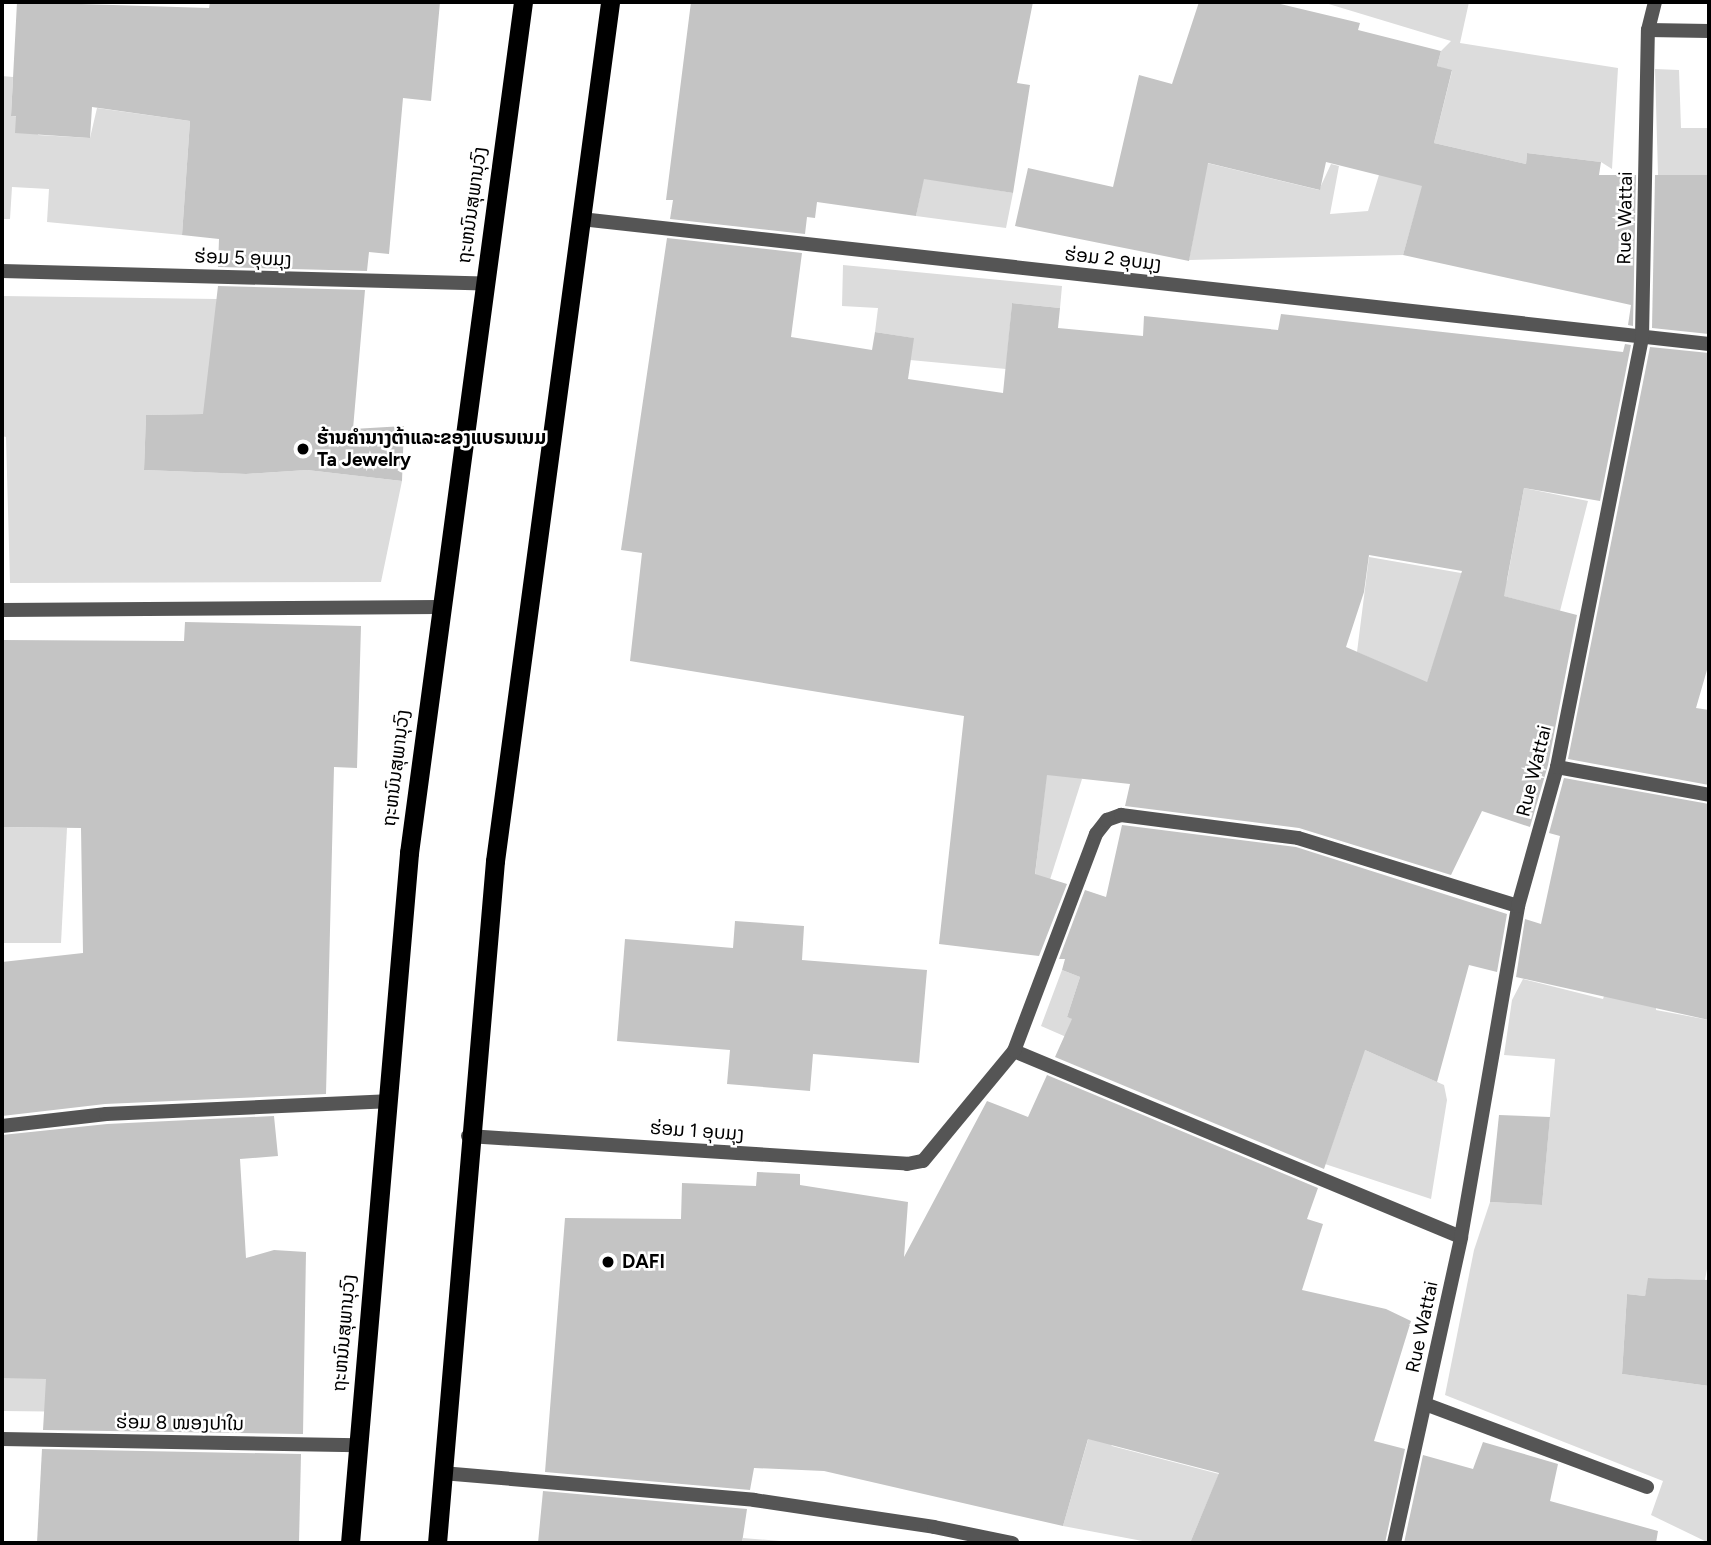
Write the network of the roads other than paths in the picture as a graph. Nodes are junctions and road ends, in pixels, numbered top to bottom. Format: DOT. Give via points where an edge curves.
graph roads {
  1 [pos="523,2"];
  2 [pos="610,2"];
  3 [pos="1655,2"];
  4 [pos="1648,30"];
  5 [pos="1709,32"];
  6 [pos="581,219"];
  7 [pos="2,271"];
  8 [pos="484,284"];
  9 [pos="1642,337"];
  10 [pos="1709,344"];
  11 [pos="439,607"];
  12 [pos="2,610"];
  13 [pos="1557,767"];
  14 [pos="1709,795"];
  15 [pos="1518,906"];
  16 [pos="1014,1051"];
  17 [pos="387,1101"];
  18 [pos="2,1126"];
  19 [pos="468,1136"];
  20 [pos="1461,1237"];
  21 [pos="1425,1404"];
  22 [pos="2,1439"];
  23 [pos="358,1445"];
  24 [pos="442,1473"];
  25 [pos="1647,1488"];
  26 [pos="350,1543"];
  27 [pos="437,1543"];
  28 [pos="1012,1543"];
  29 [pos="1394,1543"];
  1 -- 8 [label="highway, ຖະຫນົນສຸພານຸວົງ"];
  2 -- 6 [label="highway"];
  3 -- 4 [label="street, Rue Wattai"];
  4 -- 5 [label="street"];
  4 -- 9 [label="street, Rue Wattai"];
  6 -- 9 [label="street, ຮ່ອມ 2 ອຸບມຸງ"];
  6 -- 19 [label="highway" via="495,861"];
  7 -- 8 [label="street, ຮ່ອມ 5 ອຸບມຸງ"];
  8 -- 11 [label="highway, ຖະຫນົນສຸພານຸວົງ"];
  9 -- 10 [label="street, ຮ່ອມ 2 ອຸບມຸງ"];
  9 -- 13 [label="street, Rue Wattai"];
  11 -- 12 [label="street"];
  11 -- 17 [label="highway, ຖະຫນົນສຸພານຸວົງ" via="409,853"];
  13 -- 14 [label="street"];
  13 -- 15 [label="street, Rue Wattai"];
  15 -- 16 [label="street" via="1298,838 1121,815 1107,820 1096,834"];
  15 -- 20 [label="street, Rue Wattai"];
  16 -- 19 [label="street, ຮ່ອມ 1 ອຸບມຸງ" via="923,1161 907,1164"];
  16 -- 20 [label="street"];
  17 -- 18 [label="street" via="106,1114"];
  17 -- 23 [label="highway, ຖະຫນົນສຸພານຸວົງ"];
  19 -- 24 [label="highway"];
  20 -- 21 [label="street, Rue Wattai"];
  21 -- 25 [label="street"];
  21 -- 29 [label="street, Rue Wattai"];
  22 -- 23 [label="street, ຮ່ອມ 8 ໜອງປາໃນ"];
  23 -- 26 [label="highway, ຖະຫນົນສຸພານຸວົງ"];
  24 -- 27 [label="highway"];
  24 -- 28 [label="street" via="754,1500"];
}
